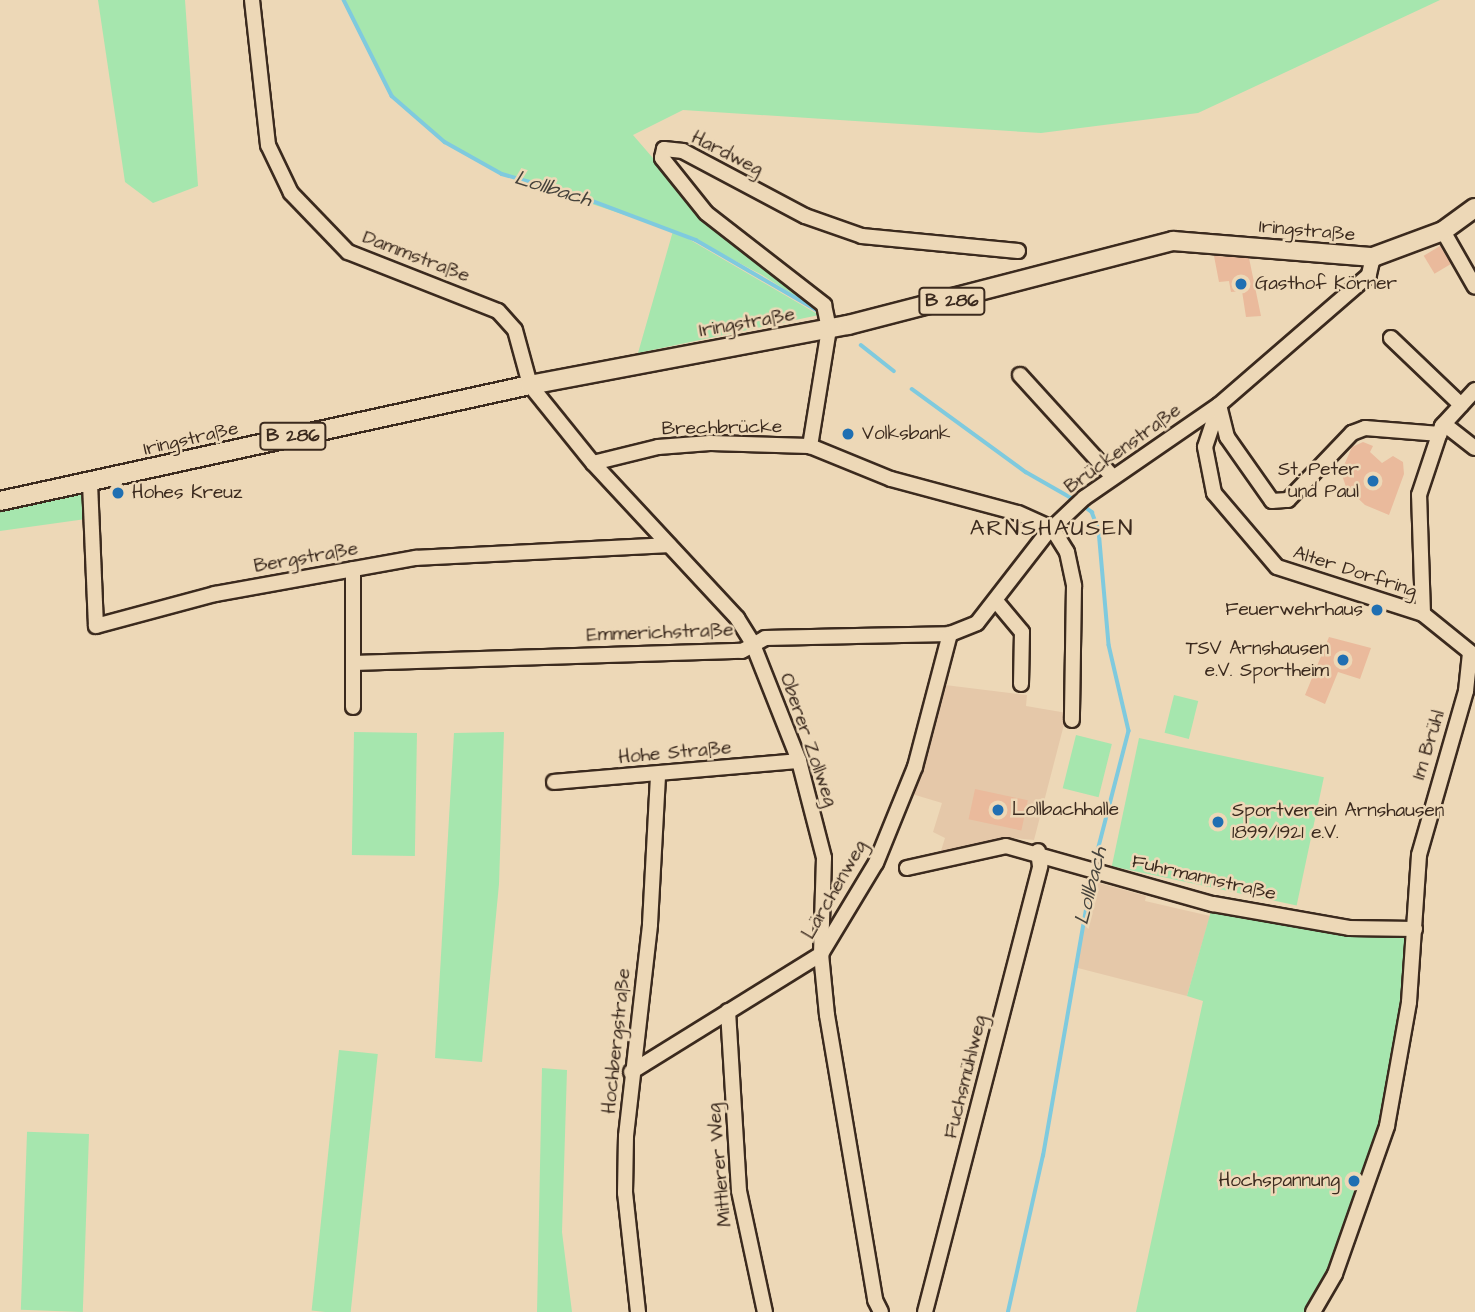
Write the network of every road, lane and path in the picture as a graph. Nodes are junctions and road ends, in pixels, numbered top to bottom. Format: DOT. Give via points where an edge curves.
graph roads {
  1 [pos="252,0"];
  2 [pos="1475,208"];
  3 [pos="1443,231"];
  4 [pos="1018,251"];
  5 [pos="1373,257"];
  6 [pos="1475,287"];
  7 [pos="829,329"];
  8 [pos="1391,338"];
  9 [pos="1020,374"];
  10 [pos="530,385"];
  11 [pos="1475,390"];
  12 [pos="1219,405"];
  13 [pos="1461,405"];
  14 [pos="1442,429"];
  15 [pos="810,446"];
  16 [pos="1475,448"];
  17 [pos="593,463"];
  18 [pos="1112,476"];
  19 [pos="90,483"];
  20 [pos="0,501"];
  21 [pos="1052,528"];
  22 [pos="669,545"];
  23 [pos="353,569"];
  24 [pos="996,600"];
  25 [pos="1423,614"];
  26 [pos="950,634"];
  27 [pos="752,642"];
  28 [pos="1473,655"];
  29 [pos="353,663"];
  30 [pos="1021,684"];
  31 [pos="353,707"];
  32 [pos="1072,720"];
  33 [pos="800,761"];
  34 [pos="658,775"];
  35 [pos="554,782"];
  36 [pos="1038,851"];
  37 [pos="907,868"];
  38 [pos="1415,929"];
  39 [pos="821,954"];
  40 [pos="729,1011"];
  41 [pos="631,1072"];
  42 [pos="638,1312"];
  43 [pos="765,1312"];
  44 [pos="881,1312"];
  45 [pos="925,1312"];
  46 [pos="1313,1312"];
  1 -- 10 [label="street, Dammstraße" via="268,145 291,192 348,252 498,311 515,330"];
  2 -- 3 [label="main road, B 286"];
  3 -- 5 [label="main road, Iringstraße / B 286"];
  3 -- 6 [label="street"];
  4 -- 7 [label="street, Hardweg" via="862,236 805,216 682,151 664,149 662,158 706,213 824,304"];
  5 -- 7 [label="main road, Iringstraße / B 286" via="1173,241"];
  5 -- 12 [label="street" via="1369,275"];
  7 -- 10 [label="main road, Iringstraße / B 286"];
  7 -- 15 [label="street"];
  8 -- 13 [label="street"];
  9 -- 18 [label="street"];
  10 -- 17 [label="street, Oberer Zollweg"];
  10 -- 19 [label="main road, Iringstraße / B 286"];
  11 -- 13 [label="street"];
  12 -- 14 [label="street" via="1227,437 1272,501 1288,500 1352,433 1365,428"];
  12 -- 18 [label="street, Brückenstraße"];
  12 -- 25 [label="street, Alter Dorfring" via="1205,447 1214,493 1260,550 1284,570"];
  13 -- 14 [label="street"];
  14 -- 16 [label="street"];
  14 -- 25 [label="street" via="1419,495"];
  15 -- 17 [label="street, Brechbrücke" via="684,445"];
  15 -- 21 [label="street" via="891,479"];
  17 -- 22 [label="street, Oberer Zollweg"];
  18 -- 21 [label="street, Brückenstraße"];
  19 -- 20 [label="main road, Iringstraße / B 286"];
  19 -- 23 [label="street, Bergstraße" via="96,626 215,594"];
  21 -- 24 [label="street, Emmerichstraße"];
  21 -- 32 [label="street" via="1067,552 1074,586"];
  22 -- 23 [label="street, Bergstraße" via="537,549"];
  22 -- 27 [label="street, Oberer Zollweg" via="737,618"];
  23 -- 29 [label="street"];
  24 -- 26 [label="street, Emmerichstraße" via="977,623"];
  24 -- 30 [label="street" via="1022,632"];
  25 -- 28 [label="street, Alter Dorfring" via="1447,629"];
  26 -- 27 [label="street, Emmerichstraße"];
  26 -- 39 [label="street, Lärchenweg" via="905,792 876,863"];
  27 -- 29 [label="street, Emmerichstraße" via="742,651"];
  27 -- 33 [label="street, Oberer Zollweg"];
  28 -- 38 [label="street, Im Brühl" via="1419,855"];
  29 -- 31 [label="street"];
  33 -- 34 [label="street, Hohe Straße"];
  33 -- 39 [label="street, Oberer Zollweg" via="824,858"];
  34 -- 35 [label="street, Hohe Straße"];
  34 -- 41 [label="street, Hochbergstraße" via="650,924"];
  36 -- 37 [label="street, Fuhrmannstraße" via="1006,846"];
  36 -- 38 [label="street, Fuhrmannstraße" via="1213,904 1349,928"];
  36 -- 45 [label="street, Fuchsmühlweg" via="1040,866"];
  38 -- 46 [label="street, Im Brühl" via="1409,1002 1387,1126 1335,1275"];
  39 -- 40 [label="street, Lärchenweg"];
  39 -- 44 [label="street, Oberer Zollweg" via="827,1016"];
  40 -- 41 [label="street, Lärchenweg"];
  40 -- 43 [label="street, Mittlerer Weg" via="738,1191"];
  41 -- 42 [label="street, Hochbergstraße" via="625,1193"];
}
